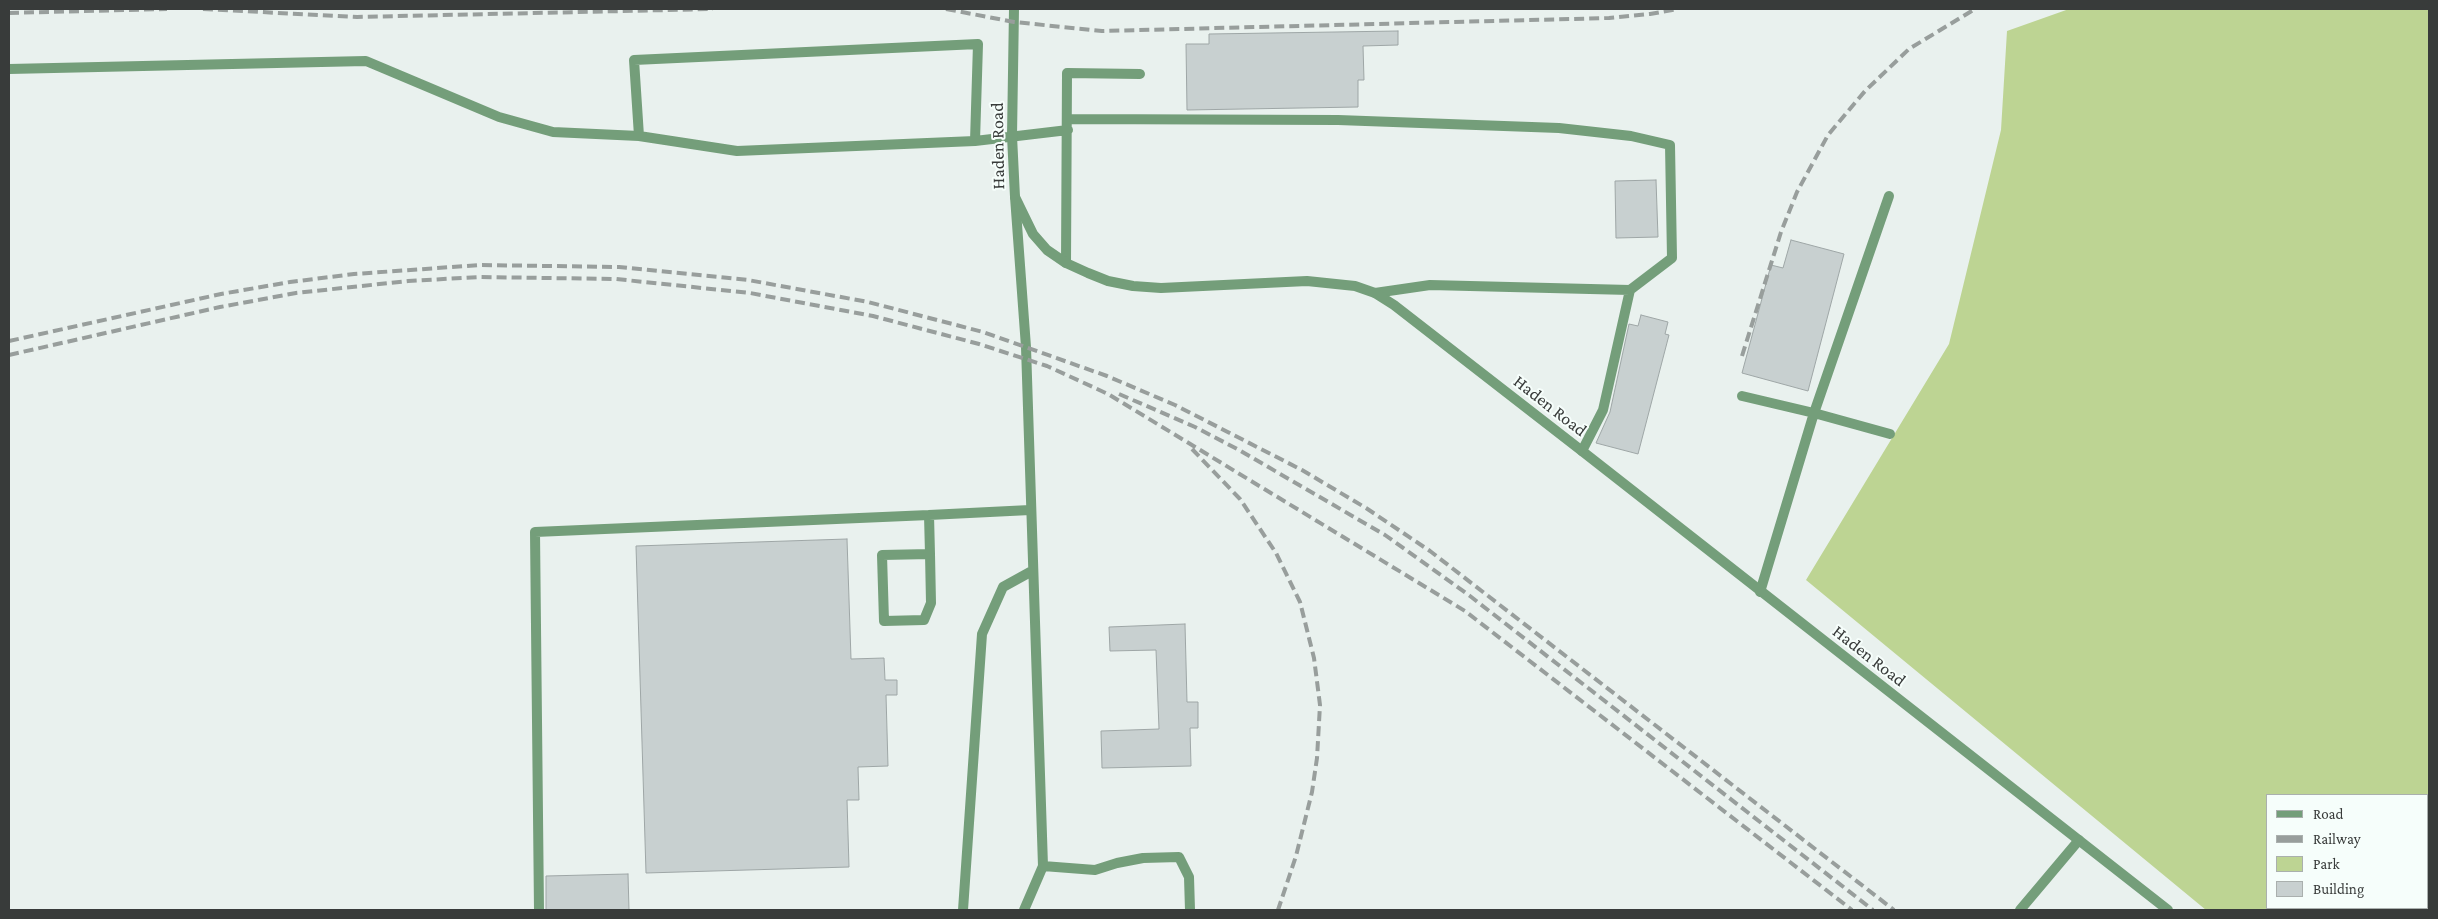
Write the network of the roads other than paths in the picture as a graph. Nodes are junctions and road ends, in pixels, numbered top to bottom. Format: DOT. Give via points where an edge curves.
graph roads {
  1 [pos="1014,9"];
  2 [pos="9,69"];
  3 [pos="1140,74"];
  4 [pos="1068,125"];
  5 [pos="639,136"];
  6 [pos="1012,136"];
  7 [pos="975,141"];
  8 [pos="1889,196"];
  9 [pos="1015,197"];
  10 [pos="1066,263"];
  11 [pos="1630,290"];
  12 [pos="1375,293"];
  13 [pos="1742,396"];
  14 [pos="1814,413"];
  15 [pos="1890,434"];
  16 [pos="1582,451"];
  17 [pos="1030,510"];
  18 [pos="929,515"];
  19 [pos="930,554"];
  20 [pos="1032,571"];
  21 [pos="1760,592"];
  22 [pos="2079,840"];
  23 [pos="1043,866"];
  24 [pos="539,910"];
  25 [pos="962,910"];
  26 [pos="1024,910"];
  27 [pos="1190,910"];
  28 [pos="2020,910"];
  29 [pos="2168,910"];
  1 -- 6 [label="street, Haden Road"];
  2 -- 5 [label="street" via="366,61 500,117 553,132"];
  3 -- 4 [label="street" via="1067,73"];
  4 -- 6 [label="street"];
  4 -- 10 [label="street"];
  4 -- 11 [label="street" via="1338,120 1559,128 1631,136 1670,145 1672,258"];
  5 -- 7 [label="street" via="736,151"];
  5 -- 7 [label="street" via="634,60 978,44"];
  6 -- 7 [label="street"];
  6 -- 9 [label="street, Haden Road"];
  8 -- 14 [label="street"];
  9 -- 10 [label="street, Haden Road" via="1033,234 1047,250"];
  9 -- 17 [label="street" via="1026,347"];
  10 -- 12 [label="street, Haden Road" via="1108,281 1133,286 1161,288 1307,281 1355,286"];
  11 -- 12 [label="street" via="1430,285"];
  11 -- 16 [label="street" via="1603,410"];
  12 -- 16 [label="street, Haden Road"];
  13 -- 14 [label="street"];
  14 -- 15 [label="street"];
  14 -- 21 [label="street"];
  16 -- 21 [label="street, Haden Road"];
  17 -- 18 [label="street"];
  17 -- 20 [label="street"];
  18 -- 19 [label="street"];
  18 -- 24 [label="street" via="535,532"];
  19 -- 19 [label="street" via="930,603 924,620 884,621 882,555"];
  20 -- 23 [label="street"];
  20 -- 25 [label="street" via="1003,587 982,634"];
  21 -- 22 [label="street, Haden Road"];
  22 -- 28 [label="street"];
  22 -- 29 [label="street, Haden Road"];
  23 -- 26 [label="street"];
  23 -- 27 [label="street" via="1095,870 1143,858 1179,857 1189,877"];
}
